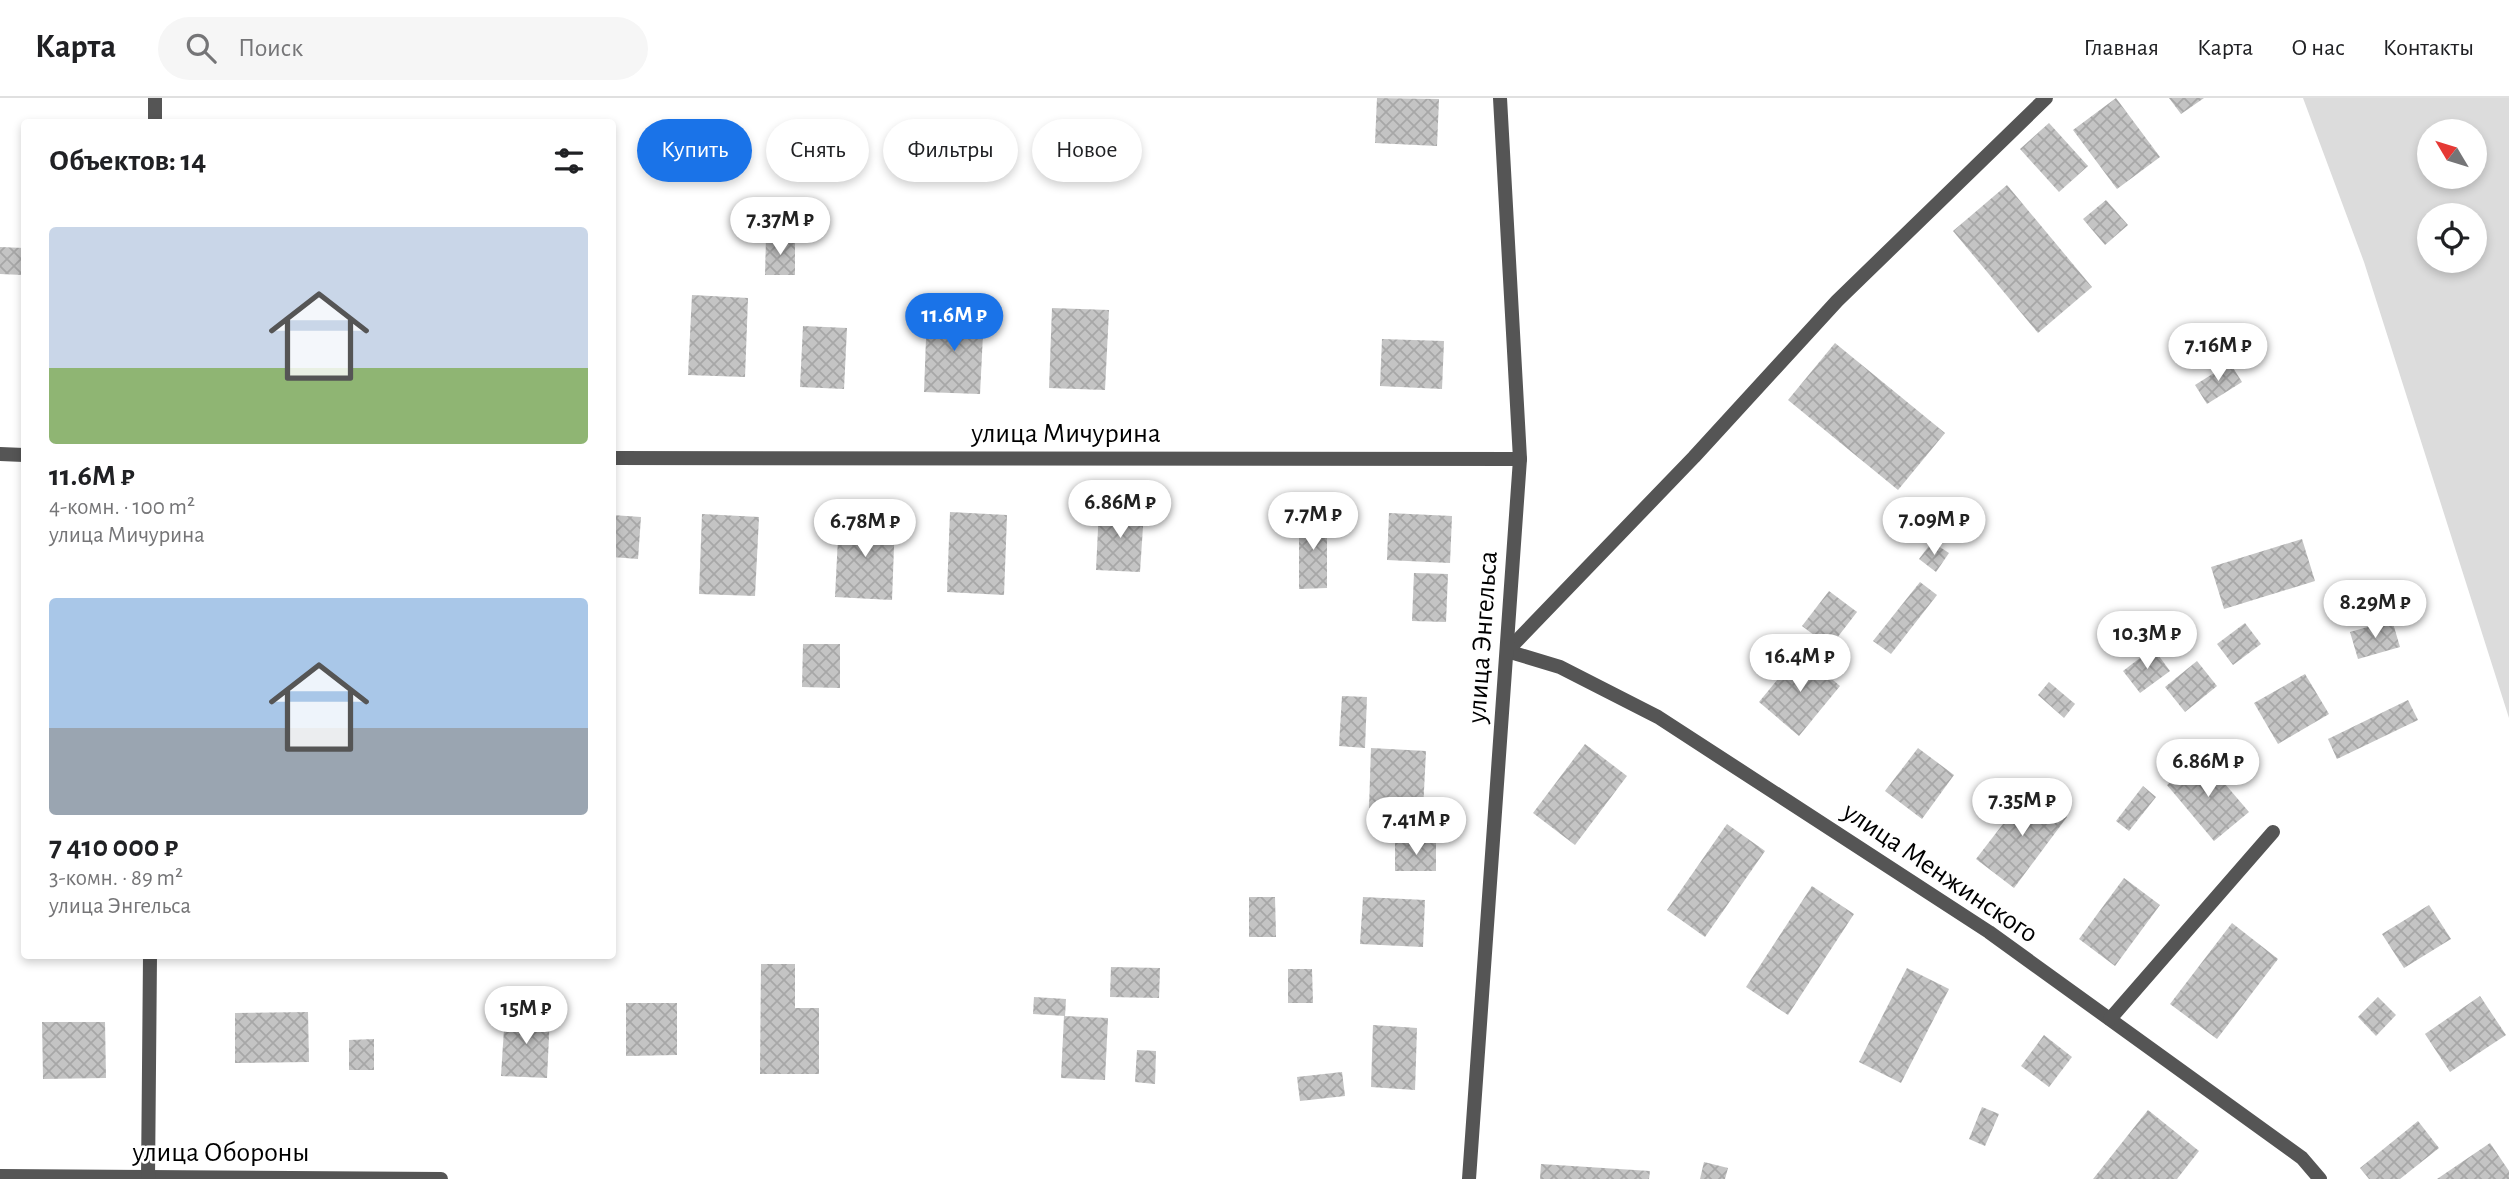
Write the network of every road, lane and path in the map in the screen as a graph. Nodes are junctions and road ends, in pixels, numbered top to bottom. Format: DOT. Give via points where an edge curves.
graph roads {
  1 [pos="155,98"];
  2 [pos="1500,98"];
  3 [pos="2046,98"];
  4 [pos="155,119"];
  5 [pos="0,454"];
  6 [pos="21,455"];
  7 [pos="616,458"];
  8 [pos="1520,459"];
  9 [pos="1507,651"];
  10 [pos="2273,832"];
  11 [pos="150,959"];
  12 [pos="2110,1019"];
  13 [pos="0,1176"];
  14 [pos="148,1178"];
  15 [pos="441,1179"];
  16 [pos="1469,1179"];
  17 [pos="2320,1179"];
  1 -- 4 [label="street"];
  2 -- 8 [label="street, улица Энгельса"];
  3 -- 9 [label="street" via="1837,302"];
  5 -- 6 [label="street"];
  7 -- 8 [label="street, улица Мичурина"];
  8 -- 9 [label="street, улица Энгельса"];
  9 -- 12 [label="street, улица Менжинского" via="1560,667 1658,717 1989,932"];
  9 -- 16 [label="street, улица Энгельса"];
  10 -- 12 [label="street"];
  11 -- 14 [label="street"];
  12 -- 17 [label="street, улица Менжинского" via="2302,1158"];
  13 -- 14 [label="street, улица Обороны"];
  14 -- 15 [label="street, улица Обороны"];
}
